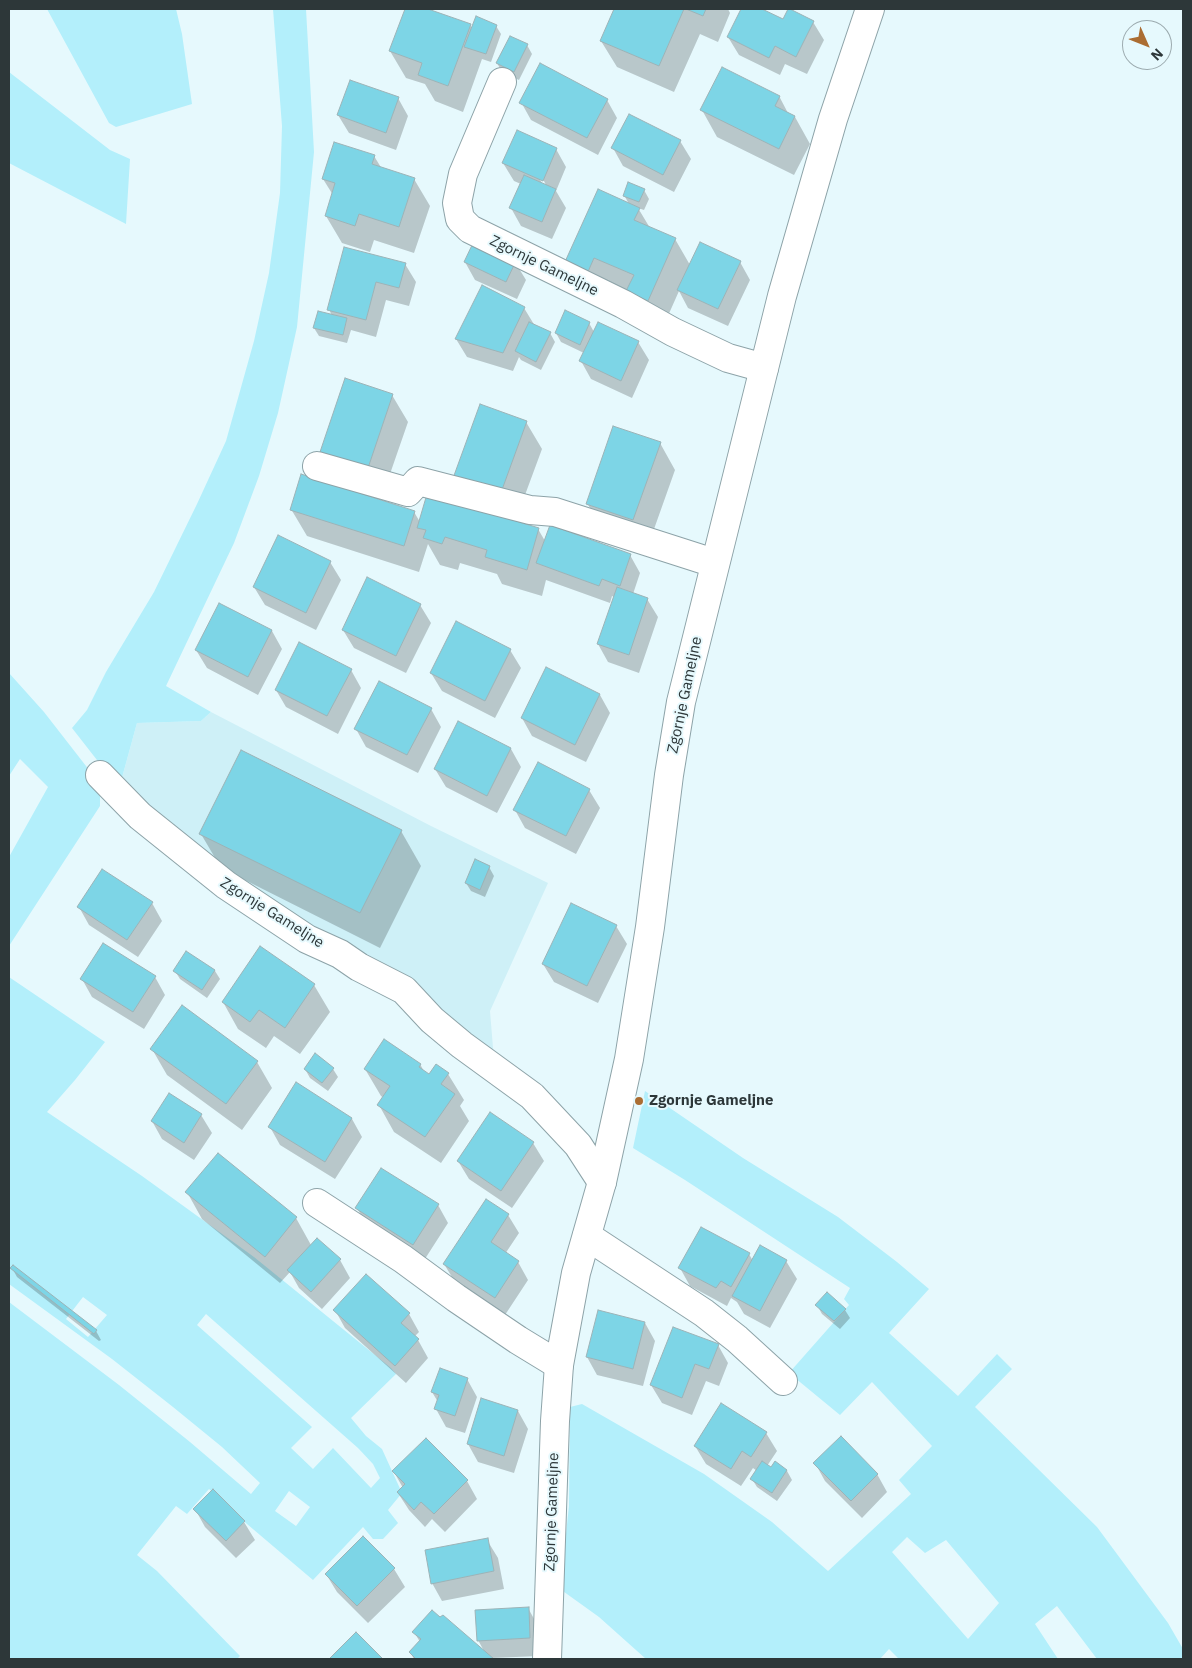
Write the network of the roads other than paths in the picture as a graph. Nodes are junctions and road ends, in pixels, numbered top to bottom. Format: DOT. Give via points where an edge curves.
graph roads {
  1 [pos="870,9"];
  2 [pos="502,82"];
  3 [pos="764,368"];
  4 [pos="317,466"];
  5 [pos="714,563"];
  6 [pos="100,775"];
  7 [pos="602,1182"];
  8 [pos="317,1203"];
  9 [pos="587,1236"];
  10 [pos="560,1365"];
  11 [pos="783,1380"];
  12 [pos="547,1659"];
  1 -- 3 [label="street, Zgornje Gameljne" via="833,119"];
  2 -- 3 [label="street, Zgornje Gameljne" via="462,174 457,203 460,219 470,230 728,358"];
  3 -- 5 [label="street, Zgornje Gameljne"];
  4 -- 5 [label="street" via="408,492 418,481 530,510 555,512"];
  5 -- 7 [label="street, Zgornje Gameljne" via="681,702 629,1059"];
  6 -- 7 [label="street, Zgornje Gameljne" via="140,816 226,885 307,939 404,990 432,1020 462,1045 532,1096 578,1145"];
  7 -- 9 [label="street, Zgornje Gameljne"];
  8 -- 10 [label="street"];
  9 -- 10 [label="street, Zgornje Gameljne" via="576,1273"];
  9 -- 11 [label="street" via="704,1313"];
  10 -- 12 [label="street, Zgornje Gameljne" via="555,1421"];
}
